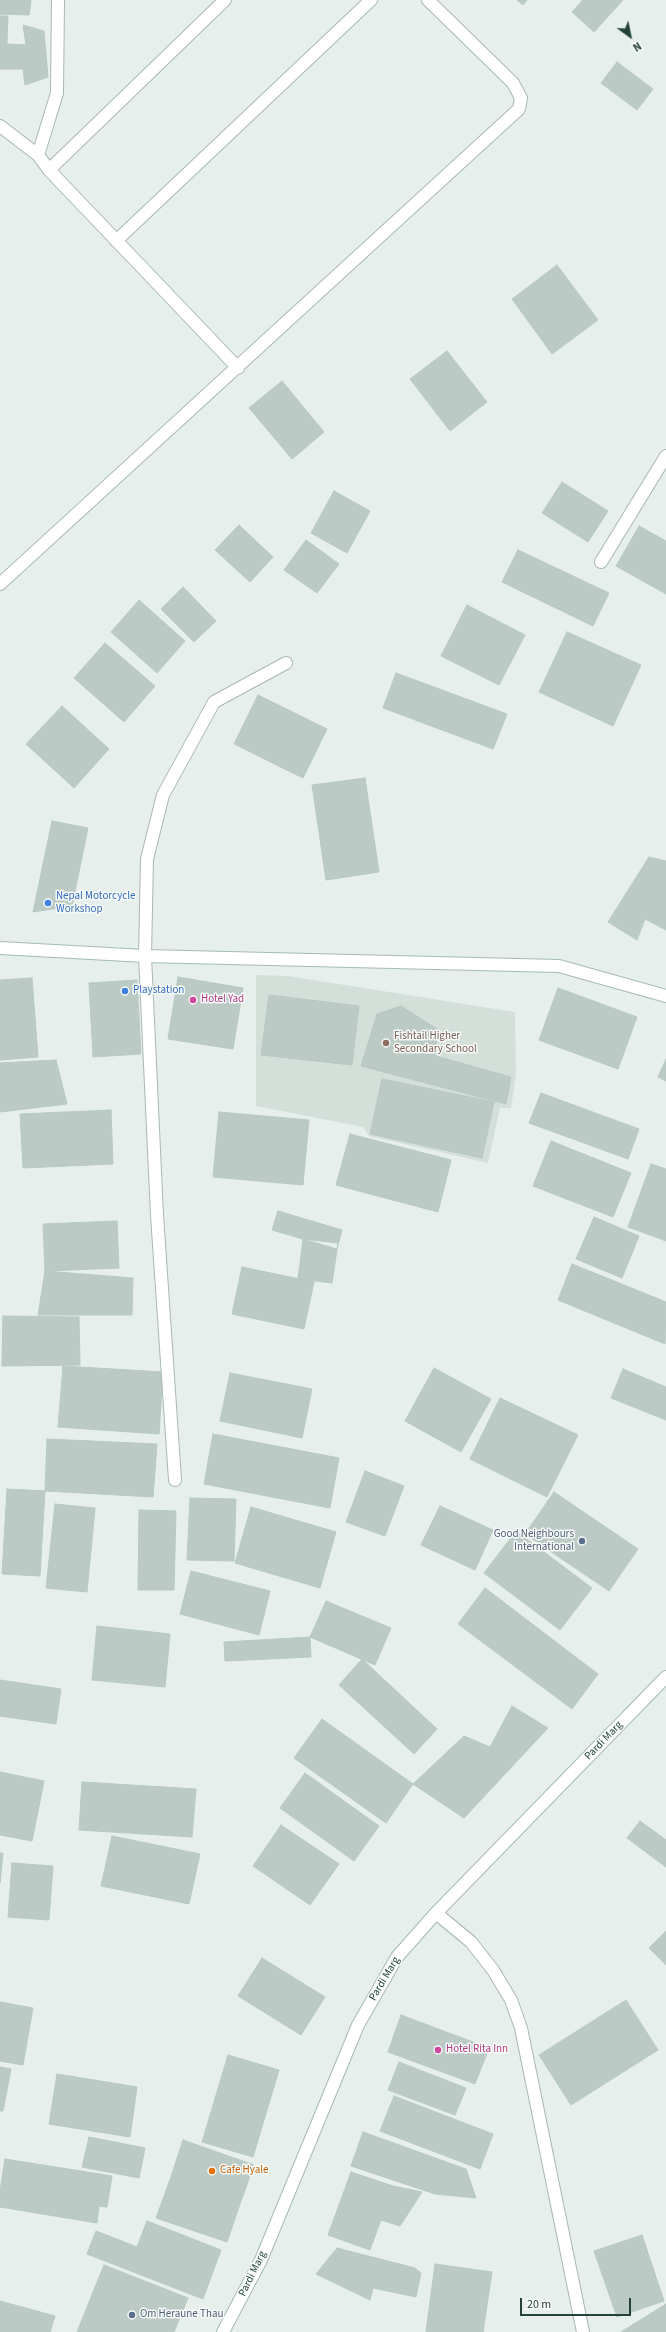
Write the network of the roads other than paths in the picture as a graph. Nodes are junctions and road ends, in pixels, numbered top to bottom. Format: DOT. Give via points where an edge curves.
graph roads {
  1 [pos="58,0"];
  2 [pos="225,0"];
  3 [pos="371,0"];
  4 [pos="428,0"];
  5 [pos="0,126"];
  6 [pos="38,155"];
  7 [pos="48,170"];
  8 [pos="116,241"];
  9 [pos="238,368"];
  10 [pos="666,456"];
  11 [pos="601,562"];
  12 [pos="0,584"];
  13 [pos="286,663"];
  14 [pos="0,948"];
  15 [pos="145,956"];
  16 [pos="666,996"];
  17 [pos="175,1480"];
  18 [pos="666,1677"];
  19 [pos="436,1913"];
  20 [pos="223,2332"];
  21 [pos="583,2332"];
  1 -- 6 [label="main road" via="57,93"];
  2 -- 7 [label="main road"];
  3 -- 8 [label="main road"];
  4 -- 9 [label="main road" via="513,83 521,98 520,109"];
  5 -- 6 [label="main road"];
  6 -- 7 [label="main road"];
  7 -- 8 [label="main road"];
  8 -- 9 [label="main road"];
  9 -- 12 [label="main road"];
  10 -- 11 [label="main road"];
  13 -- 15 [label="main road" via="214,702 163,795 147,859"];
  14 -- 15 [label="main road"];
  15 -- 16 [label="main road" via="560,966"];
  15 -- 17 [label="main road" via="156,1215"];
  18 -- 19 [label="main road, Pardi Marg"];
  19 -- 20 [label="main road, Pardi Marg" via="397,1957 358,2025 261,2260"];
  19 -- 21 [label="main road" via="471,1942 493,1970 511,2000 521,2028"];
}
